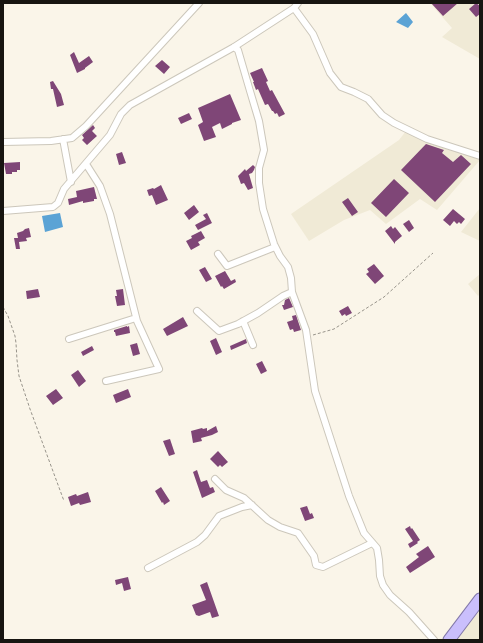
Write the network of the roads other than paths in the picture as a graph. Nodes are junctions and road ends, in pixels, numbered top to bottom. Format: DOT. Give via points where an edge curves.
graph roads {
  1 [pos="199,3"];
  2 [pos="296,6"];
  3 [pos="234,47"];
  4 [pos="63,139"];
  5 [pos="3,142"];
  6 [pos="480,156"];
  7 [pos="86,164"];
  8 [pos="71,182"];
  9 [pos="3,212"];
  10 [pos="276,247"];
  11 [pos="218,254"];
  12 [pos="292,292"];
  13 [pos="197,311"];
  14 [pos="136,318"];
  15 [pos="243,321"];
  16 [pos="69,339"];
  17 [pos="253,345"];
  18 [pos="106,381"];
  19 [pos="215,479"];
  20 [pos="252,505"];
  21 [pos="372,543"];
  22 [pos="148,568"];
  23 [pos="480,599"];
  24 [pos="434,640"];
  25 [pos="449,640"];
  1 -- 4 [label="street" via="86,126 72,138"];
  2 -- 3 [label="street"];
  2 -- 6 [label="street" via="313,34 330,73 341,87 368,99 382,115 394,123 427,139"];
  3 -- 7 [label="street" via="130,105"];
  3 -- 10 [label="street" via="238,50 259,121 264,150 259,168 259,183 263,209"];
  4 -- 5 [label="street"];
  4 -- 8 [label="street"];
  7 -- 8 [label="street"];
  7 -- 14 [label="street" via="100,186 110,214"];
  8 -- 9 [label="street" via="53,207"];
  10 -- 11 [label="street" via="227,266"];
  10 -- 12 [label="street" via="288,267"];
  12 -- 15 [label="street"];
  12 -- 21 [label="street" via="306,330 315,391 350,496 364,533"];
  13 -- 15 [label="street" via="219,331"];
  14 -- 16 [label="street"];
  14 -- 18 [label="street" via="159,368"];
  15 -- 17 [label="street"];
  19 -- 20 [label="street" via="226,490 244,498"];
  20 -- 21 [label="street" via="268,520 298,534 314,556 316,565 323,567"];
  20 -- 22 [label="street" via="219,516 205,535 196,542"];
  21 -- 24 [label="street" via="377,548 383,585"];
  23 -- 25 [label="highway"];
}
